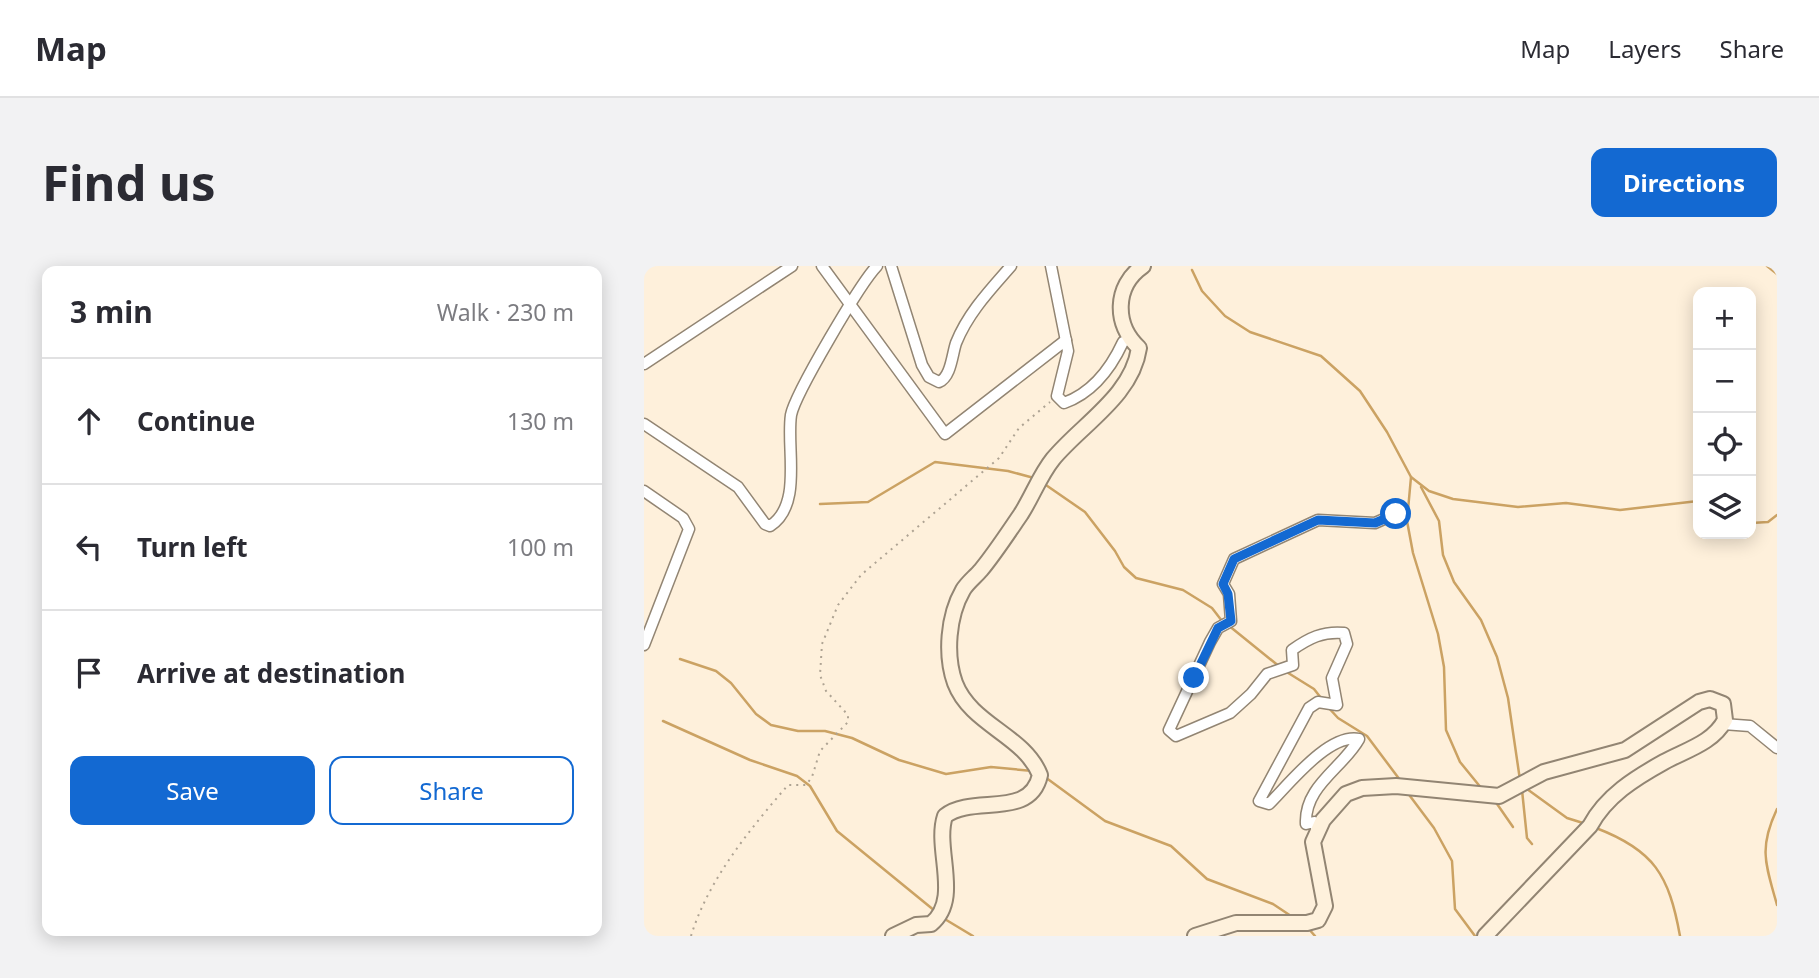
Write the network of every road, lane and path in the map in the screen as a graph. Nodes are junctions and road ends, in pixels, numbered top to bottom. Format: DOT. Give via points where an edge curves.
graph roads {
  1 [pos="792,266"];
  2 [pos="822,266"];
  3 [pos="877,266"];
  4 [pos="891,266"];
  5 [pos="1011,266"];
  6 [pos="1051,266"];
  7 [pos="1143,266"];
  8 [pos="852,303"];
  9 [pos="1129,339"];
  10 [pos="1066,340"];
  11 [pos="644,364"];
  12 [pos="1057,396"];
  13 [pos="644,424"];
  14 [pos="644,491"];
  15 [pos="1402,511"];
  16 [pos="644,645"];
  17 [pos="1723,724"];
  18 [pos="1777,748"];
  19 [pos="1317,830"];
  20 [pos="691,936"];
  21 [pos="893,936"];
  22 [pos="1195,936"];
  23 [pos="1485,936"];
  1 -- 11 [label="street"];
  2 -- 8 [label="street"];
  3 -- 8 [label="street"];
  4 -- 5 [label="street" via="922,365 929,377 939,382 948,373 958,339 978,303"];
  6 -- 10 [label="street"];
  7 -- 9 [label="street" via="1130,277 1124,292 1120,315"];
  8 -- 10 [label="street" via="945,434"];
  8 -- 13 [label="street" via="791,412 790,489 783,515 770,526 759,519 738,487"];
  9 -- 12 [label="street" via="1103,376 1075,399 1063,402"];
  9 -- 21 [label="street" via="1139,348 1137,363 1090,423 1051,461 1022,512 964,589 950,634 949,661 963,699 1032,758 1041,775 1038,786 1016,800 997,806 964,806 945,816 941,828 945,907 931,924 916,925"];
  10 -- 12 [label="street" via="1068,351"];
  12 -- 20 [label="path" via="1019,428 999,458 861,575 838,605 822,644 820,675 826,691 848,715 848,722 820,751 806,785 788,785 748,834 710,894"];
  14 -- 16 [label="street" via="690,529"];
  15 -- 19 [label="street" via="1375,523 1318,520 1234,559 1223,584 1231,621 1214,635 1169,730 1176,736 1187,733 1230,713 1266,674 1293,665 1292,650 1330,631 1344,633 1347,644 1332,678 1337,705 1318,702 1309,708 1259,801 1269,804 1325,747 1346,736 1359,739 1324,779 1306,810 1306,824 1314,822"];
  17 -- 18 [label="street" via="1750,726"];
  17 -- 19 [label="street" via="1723,704 1710,699 1699,702 1625,750 1544,772 1499,796 1444,789 1362,788 1333,806"];
  17 -- 23 [label="street" via="1714,737 1613,795 1590,826"];
  19 -- 22 [label="street" via="1313,854 1325,897 1318,920 1236,923"];
}
